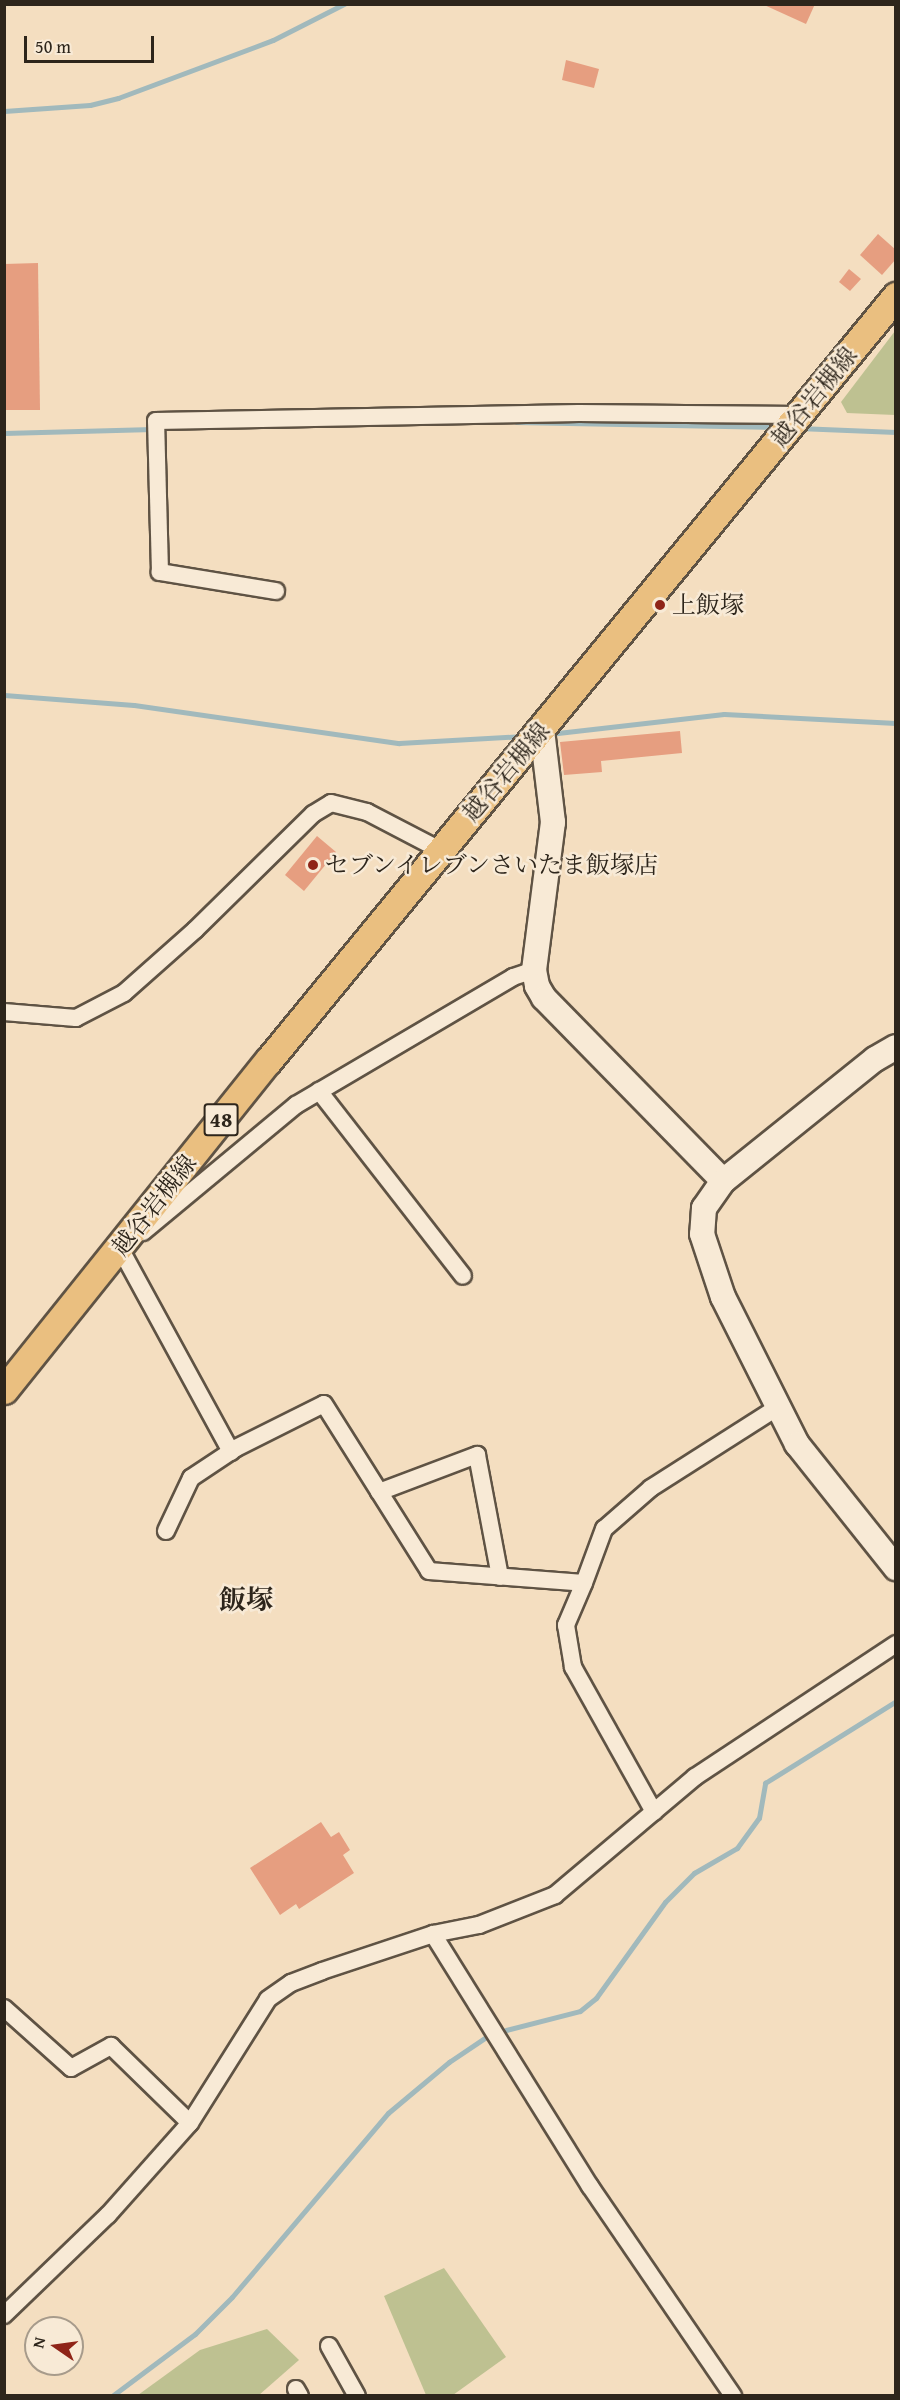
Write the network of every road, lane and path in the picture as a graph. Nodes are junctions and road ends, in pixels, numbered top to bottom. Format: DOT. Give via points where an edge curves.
graph roads {
  1 [pos="896,296"];
  2 [pos="800,415"];
  3 [pos="276,591"];
  4 [pos="542,730"];
  5 [pos="440,850"];
  6 [pos="534,970"];
  7 [pos="4,1012"];
  8 [pos="896,1047"];
  9 [pos="319,1091"];
  10 [pos="723,1181"];
  11 [pos="116,1254"];
  12 [pos="464,1276"];
  13 [pos="4,1390"];
  14 [pos="778,1407"];
  15 [pos="231,1452"];
  16 [pos="379,1492"];
  17 [pos="165,1531"];
  18 [pos="896,1568"];
  19 [pos="500,1577"];
  20 [pos="584,1583"];
  21 [pos="896,1644"];
  22 [pos="654,1812"];
  23 [pos="434,1934"];
  24 [pos="4,2008"];
  25 [pos="190,2123"];
  26 [pos="4,2315"];
  27 [pos="329,2346"];
  28 [pos="357,2396"];
  29 [pos="733,2396"];
  1 -- 2 [label="main road, 越谷岩槻線 / 48"];
  2 -- 3 [label="street" via="579,412 156,421 160,572"];
  2 -- 4 [label="main road, 越谷岩槻線 / 48"];
  4 -- 5 [label="main road, 越谷岩槻線 / 48"];
  4 -- 6 [label="street" via="553,822"];
  5 -- 7 [label="street" via="367,812 331,803 314,814 124,993 76,1018"];
  5 -- 11 [label="main road, 越谷岩槻線 / 48"];
  6 -- 9 [label="street" via="513,977"];
  6 -- 10 [label="street" via="544,998"];
  8 -- 10 [label="street" via="875,1059"];
  9 -- 11 [label="street" via="296,1105"];
  9 -- 12 [label="street"];
  10 -- 14 [label="street" via="704,1208 702,1234 723,1297"];
  11 -- 13 [label="main road, 越谷岩槻線 / 48"];
  11 -- 15 [label="street"];
  14 -- 18 [label="street" via="797,1444"];
  14 -- 20 [label="street" via="651,1488 604,1529"];
  15 -- 16 [label="street" via="324,1404"];
  15 -- 17 [label="street" via="191,1478"];
  16 -- 19 [label="street" via="429,1571"];
  16 -- 19 [label="street" via="477,1455"];
  19 -- 20 [label="street"];
  20 -- 22 [label="street" via="566,1625 573,1667"];
  21 -- 22 [label="street" via="694,1777"];
  22 -- 23 [label="street" via="555,1895 479,1925"];
  23 -- 25 [label="street" via="291,1983 268,1999"];
  23 -- 29 [label="street" via="590,2186"];
  24 -- 25 [label="street" via="71,2068 111,2046"];
  25 -- 26 [label="street" via="108,2215"];
  27 -- 28 [label="street"];
}
